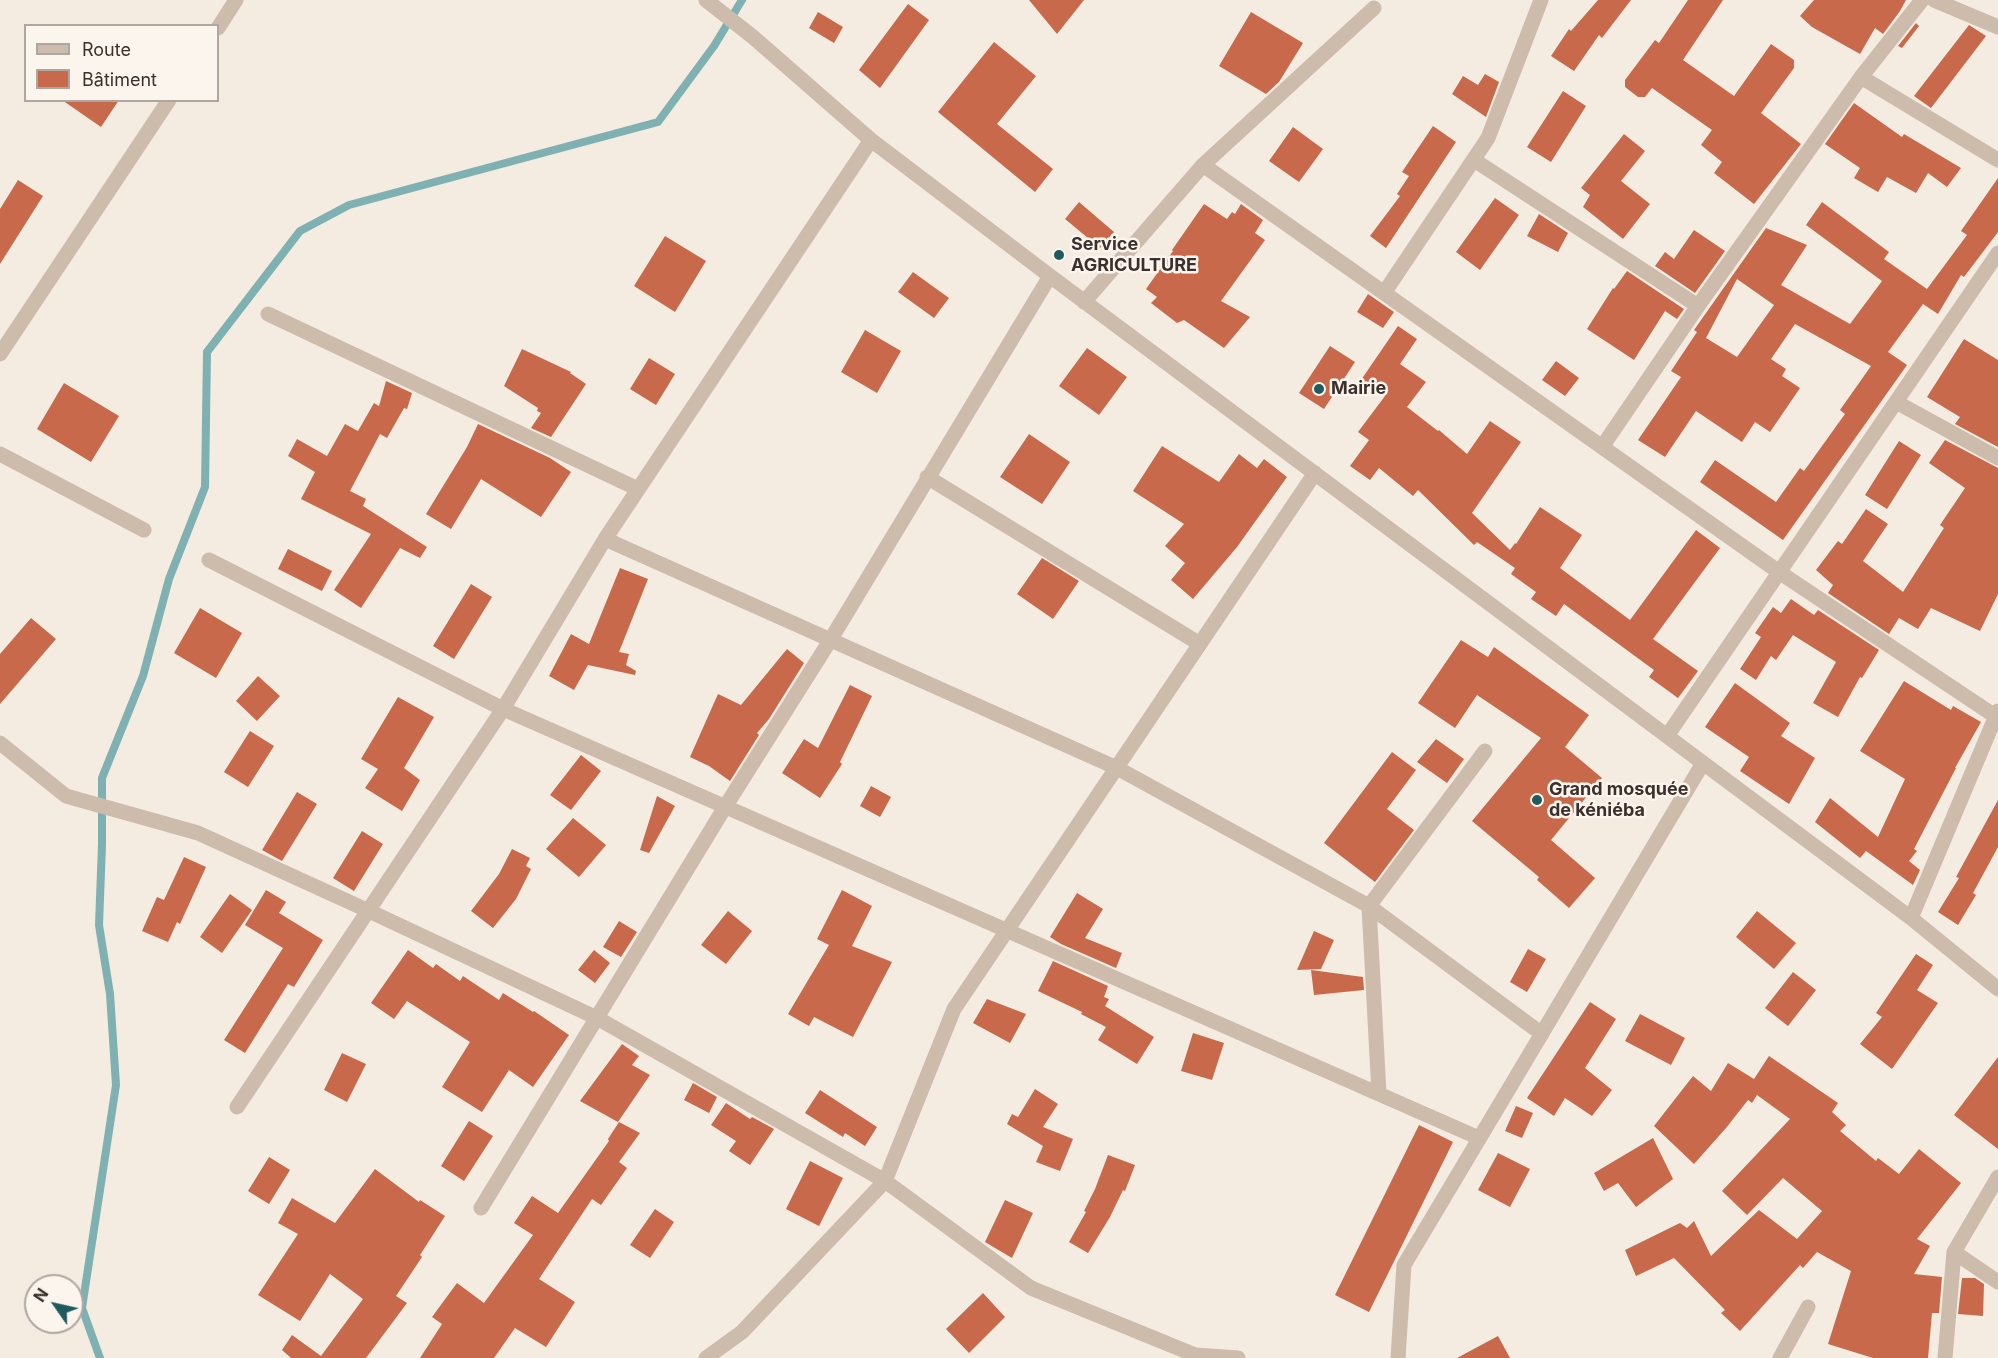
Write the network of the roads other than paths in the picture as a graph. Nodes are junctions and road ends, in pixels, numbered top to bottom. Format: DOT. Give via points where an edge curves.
graph roads {
  1 [pos="236,0"];
  2 [pos="706,0"];
  3 [pos="1541,0"];
  4 [pos="1922,0"];
  5 [pos="1934,0"];
  6 [pos="1374,8"];
  7 [pos="219,26"];
  8 [pos="1998,27"];
  9 [pos="1861,77"];
  10 [pos="168,102"];
  11 [pos="871,140"];
  12 [pos="1474,160"];
  13 [pos="1998,160"];
  14 [pos="1203,165"];
  15 [pos="1998,253"];
  16 [pos="1050,276"];
  17 [pos="1384,293"];
  18 [pos="1084,302"];
  19 [pos="1698,306"];
  20 [pos="267,314"];
  21 [pos="0,354"];
  22 [pos="1896,402"];
  23 [pos="1602,447"];
  24 [pos="0,454"];
  25 [pos="1998,458"];
  26 [pos="1315,473"];
  27 [pos="927,477"];
  28 [pos="638,489"];
  29 [pos="144,530"];
  30 [pos="605,539"];
  31 [pos="209,560"];
  32 [pos="1779,572"];
  33 [pos="831,639"];
  34 [pos="1200,644"];
  35 [pos="503,709"];
  36 [pos="1997,715"];
  37 [pos="1667,736"];
  38 [pos="0,743"];
  39 [pos="1485,751"];
  40 [pos="1704,763"];
  41 [pos="1117,768"];
  42 [pos="725,807"];
  43 [pos="1369,906"];
  44 [pos="369,911"];
  45 [pos="1911,918"];
  46 [pos="1008,931"];
  47 [pos="1998,989"];
  48 [pos="597,1017"];
  49 [pos="1542,1034"];
  50 [pos="1379,1094"];
  51 [pos="237,1107"];
  52 [pos="1479,1138"];
  53 [pos="1998,1177"];
  54 [pos="885,1181"];
  55 [pos="481,1208"];
  56 [pos="1954,1252"];
  57 [pos="1998,1282"];
  58 [pos="1808,1306"];
  59 [pos="706,1358"];
  60 [pos="1238,1358"];
  61 [pos="1398,1358"];
  62 [pos="1780,1358"];
  63 [pos="1946,1358"];
  1 -- 7 [label="street"];
  2 -- 11 [label="street"];
  3 -- 12 [label="street" via="1488,138"];
  4 -- 9 [label="street"];
  5 -- 8 [label="street"];
  6 -- 14 [label="street"];
  9 -- 13 [label="street"];
  9 -- 19 [label="street"];
  10 -- 21 [label="street"];
  11 -- 16 [label="street"];
  11 -- 28 [label="street"];
  12 -- 17 [label="street"];
  12 -- 19 [label="street"];
  14 -- 17 [label="street"];
  14 -- 18 [label="street"];
  15 -- 22 [label="street"];
  16 -- 18 [label="street"];
  16 -- 27 [label="street"];
  17 -- 23 [label="street"];
  18 -- 26 [label="street"];
  19 -- 23 [label="street"];
  20 -- 28 [label="street"];
  22 -- 25 [label="street"];
  22 -- 32 [label="street"];
  23 -- 32 [label="street"];
  24 -- 29 [label="street"];
  26 -- 34 [label="street"];
  26 -- 37 [label="street"];
  27 -- 33 [label="street"];
  27 -- 34 [label="street"];
  28 -- 30 [label="street"];
  30 -- 33 [label="street"];
  30 -- 35 [label="street"];
  31 -- 35 [label="street"];
  32 -- 36 [label="street"];
  32 -- 37 [label="street"];
  33 -- 41 [label="street"];
  33 -- 42 [label="street"];
  34 -- 41 [label="street"];
  35 -- 42 [label="street"];
  35 -- 44 [label="street"];
  36 -- 45 [label="street"];
  37 -- 40 [label="street"];
  38 -- 44 [label="street" via="66,796 198,833"];
  39 -- 43 [label="street"];
  40 -- 45 [label="street"];
  40 -- 49 [label="street"];
  41 -- 43 [label="street"];
  41 -- 46 [label="street"];
  42 -- 46 [label="street"];
  42 -- 48 [label="street"];
  43 -- 49 [label="street"];
  43 -- 50 [label="street"];
  44 -- 48 [label="street"];
  44 -- 51 [label="street"];
  45 -- 47 [label="street"];
  46 -- 50 [label="street"];
  46 -- 54 [label="street" via="954,1010"];
  48 -- 54 [label="street"];
  48 -- 55 [label="street"];
  49 -- 52 [label="street"];
  50 -- 52 [label="street"];
  52 -- 61 [label="street" via="1404,1265"];
  53 -- 56 [label="street"];
  54 -- 59 [label="street" via="742,1332"];
  54 -- 60 [label="street" via="1032,1288 1195,1355"];
  56 -- 57 [label="street"];
  56 -- 63 [label="street"];
  58 -- 62 [label="street"];
}
